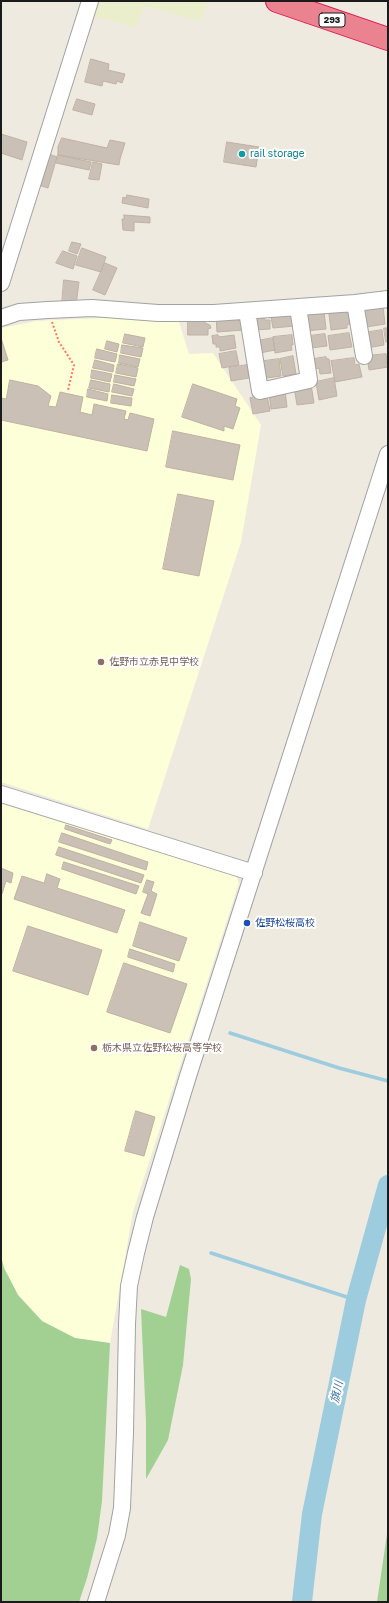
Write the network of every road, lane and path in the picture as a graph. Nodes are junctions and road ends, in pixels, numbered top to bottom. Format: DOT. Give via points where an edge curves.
graph roads {
  1 [pos="90,1"];
  2 [pos="277,1"];
  3 [pos="388,39"];
  4 [pos="1,283"];
  5 [pos="388,299"];
  6 [pos="355,303"];
  7 [pos="298,308"];
  8 [pos="48,310"];
  9 [pos="247,311"];
  10 [pos="1,318"];
  11 [pos="364,356"];
  12 [pos="68,390"];
  13 [pos="388,454"];
  14 [pos="1,794"];
  15 [pos="254,873"];
  16 [pos="96,1602"];
  1 -- 4 [label="street"];
  2 -- 3 [label="highway, 293"];
  5 -- 6 [label="street"];
  6 -- 7 [label="street"];
  6 -- 11 [label="street"];
  7 -- 9 [label="street"];
  7 -- 9 [label="street" via="309,380 260,391"];
  8 -- 9 [label="street" via="92,308 158,313"];
  8 -- 10 [label="street" via="19,312"];
  8 -- 12 [label="path" via="59,342 74,365"];
  13 -- 15 [label="street"];
  14 -- 15 [label="street"];
  15 -- 16 [label="street" via="188,1076 136,1253 129,1286 122,1508 117,1535"];
}
